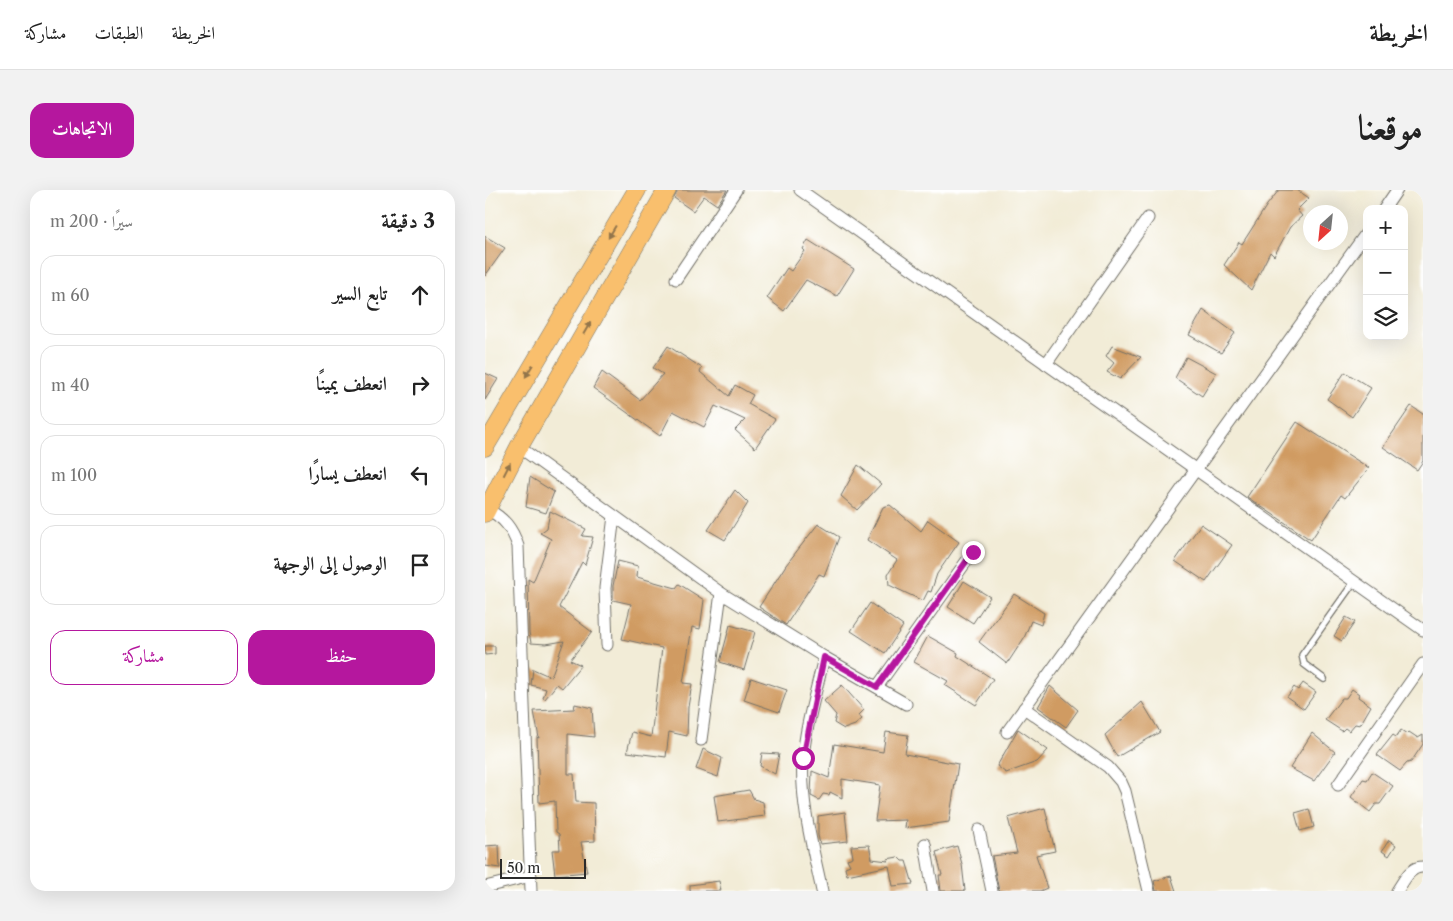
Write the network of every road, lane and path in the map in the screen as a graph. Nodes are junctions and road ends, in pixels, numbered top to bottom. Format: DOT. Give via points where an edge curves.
graph roads {
  1 [pos="637,190"];
  2 [pos="667,190"];
  3 [pos="736,190"];
  4 [pos="800,190"];
  5 [pos="1397,190"];
  6 [pos="1386,205"];
  7 [pos="1148,218"];
  8 [pos="1363,238"];
  9 [pos="675,278"];
  10 [pos="1046,364"];
  11 [pos="485,447"];
  12 [pos="519,447"];
  13 [pos="1196,470"];
  14 [pos="486,511"];
  15 [pos="614,516"];
  16 [pos="973,552"];
  17 [pos="1354,582"];
  18 [pos="721,593"];
  19 [pos="1423,630"];
  20 [pos="607,645"];
  21 [pos="824,657"];
  22 [pos="1423,664"];
  23 [pos="1323,679"];
  24 [pos="877,687"];
  25 [pos="906,704"];
  26 [pos="1024,708"];
  27 [pos="1007,732"];
  28 [pos="701,740"];
  29 [pos="1338,784"];
  30 [pos="979,830"];
  31 [pos="925,844"];
  32 [pos="1423,867"];
  33 [pos="531,876"];
  34 [pos="485,887"];
  35 [pos="531,891"];
  36 [pos="822,891"];
  37 [pos="933,891"];
  38 [pos="992,891"];
  39 [pos="1149,891"];
  40 [pos="1397,891"];
  1 -- 11 [label="main road, one-way"];
  12 -- 2 [label="main road, one-way"];
  3 -- 9 [label="street"];
  4 -- 10 [label="street"];
  5 -- 6 [label="street"];
  7 -- 10 [label="street"];
  8 -- 13 [label="street"];
  10 -- 13 [label="street"];
  14 -- 12 [label="main road, one-way"];
  12 -- 15 [label="street"];
  13 -- 17 [label="street"];
  13 -- 26 [label="street"];
  14 -- 33 [label="street" via="507,523 518,546"];
  15 -- 18 [label="street"];
  15 -- 20 [label="street" via="605,588"];
  16 -- 24 [label="street"];
  17 -- 19 [label="street"];
  17 -- 23 [label="lane" via="1302,655 1303,664"];
  18 -- 21 [label="street"];
  18 -- 28 [label="street"];
  21 -- 24 [label="street"];
  21 -- 36 [label="street" via="803,758 805,802"];
  22 -- 29 [label="street"];
  24 -- 25 [label="street"];
  26 -- 27 [label="street"];
  26 -- 39 [label="street" via="1115,773 1125,791"];
  30 -- 38 [label="street"];
  31 -- 37 [label="street"];
  32 -- 40 [label="street" via="1411,871"];
  33 -- 34 [label="street"];
  33 -- 35 [label="street"];
}
